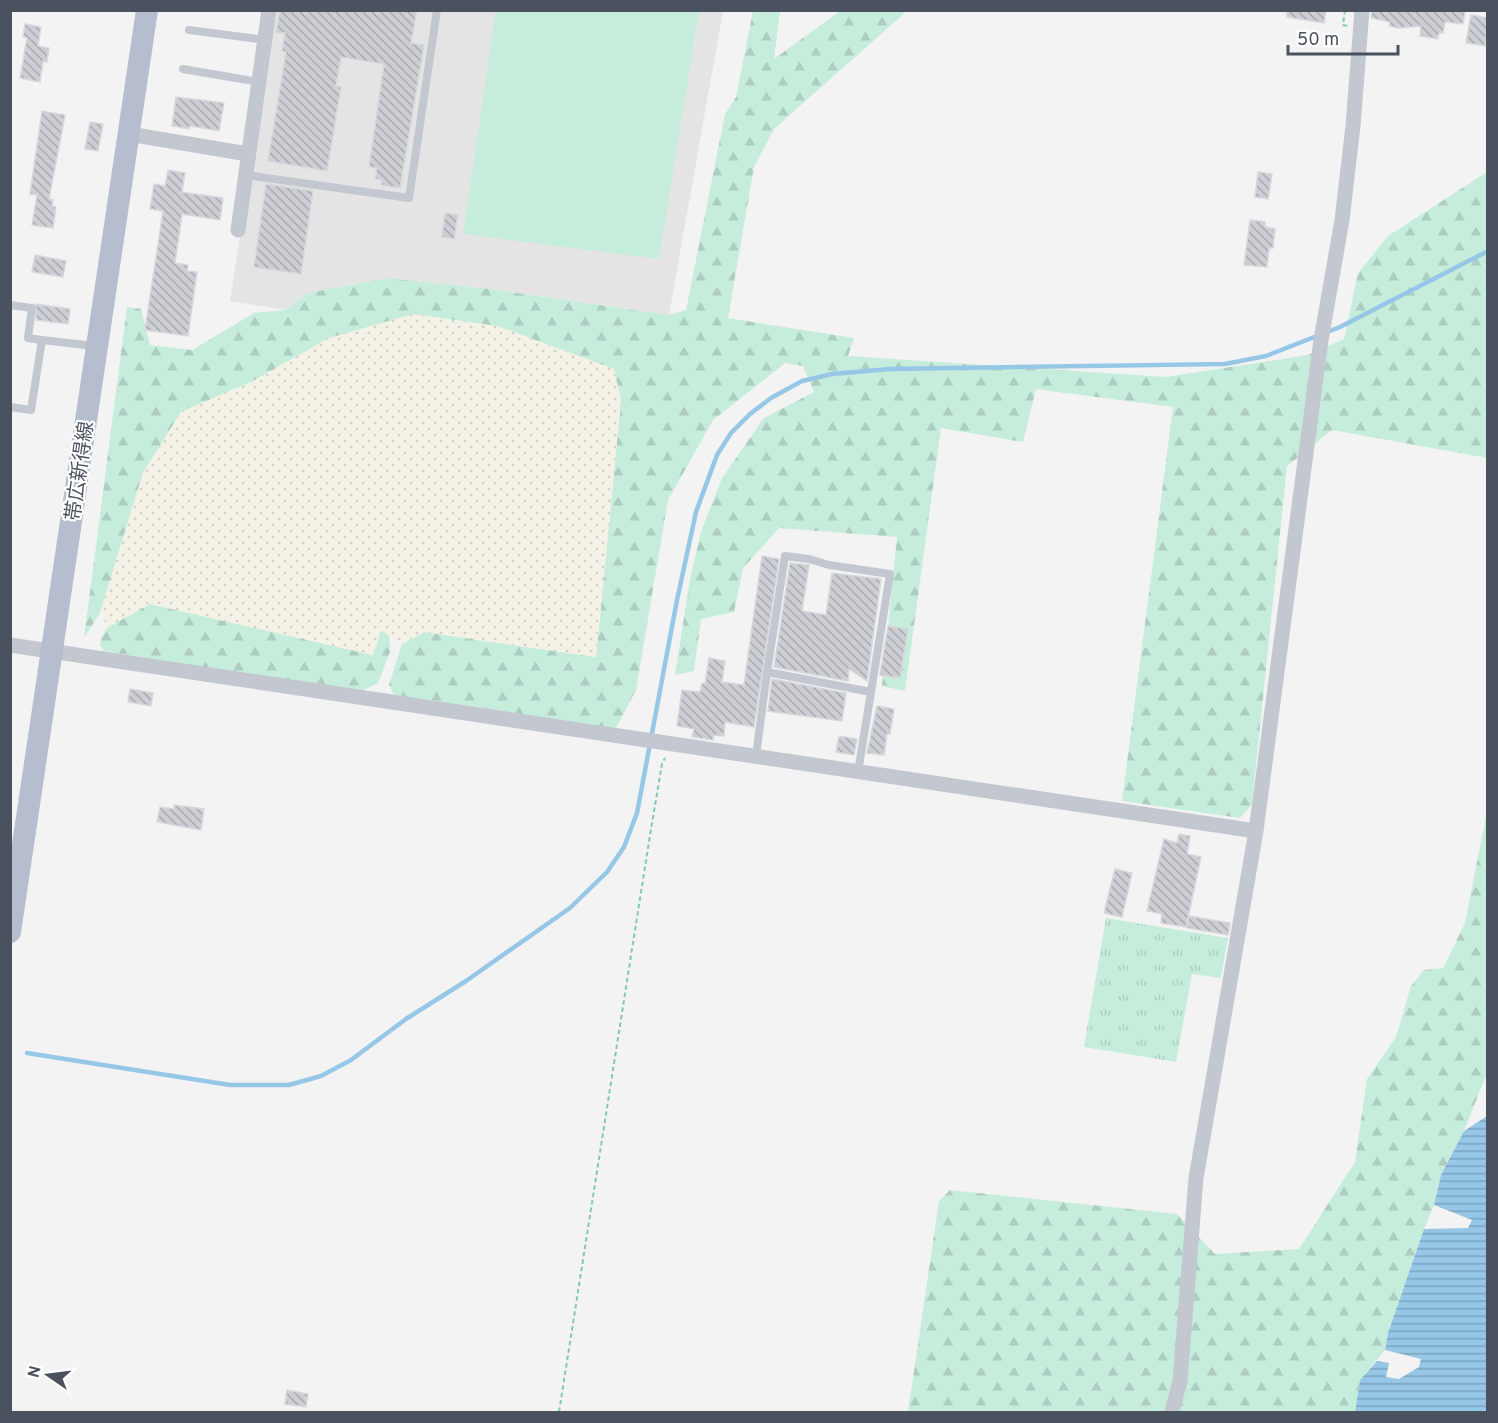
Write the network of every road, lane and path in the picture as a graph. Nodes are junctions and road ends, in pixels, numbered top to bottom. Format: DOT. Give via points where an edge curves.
graph roads {
  1 [pos="147,10"];
  2 [pos="269,10"];
  3 [pos="437,10"];
  4 [pos="1362,10"];
  5 [pos="189,30"];
  6 [pos="265,40"];
  7 [pos="183,69"];
  8 [pos="259,82"];
  9 [pos="129,134"];
  10 [pos="248,154"];
  11 [pos="245,175"];
  12 [pos="238,230"];
  13 [pos="10,305"];
  14 [pos="42,340"];
  15 [pos="97,347"];
  16 [pos="10,407"];
  17 [pos="10,645"];
  18 [pos="53,651"];
  19 [pos="768,672"];
  20 [pos="871,692"];
  21 [pos="666,743"];
  22 [pos="756,756"];
  23 [pos="858,771"];
  24 [pos="1256,831"];
  25 [pos="10,932"];
  26 [pos="559,1413"];
  27 [pos="1172,1413"];
  1 -- 9 [label="main road, 帯広新得線"];
  2 -- 6 [label="street"];
  3 -- 11 [label="lane" via="410,198"];
  4 -- 24 [label="street" via="1342,220 1321,340"];
  5 -- 6 [label="lane"];
  6 -- 8 [label="street"];
  7 -- 8 [label="lane"];
  8 -- 10 [label="street"];
  9 -- 10 [label="street"];
  9 -- 15 [label="main road, 帯広新得線"];
  10 -- 11 [label="street"];
  11 -- 12 [label="street"];
  13 -- 14 [label="lane" via="32,308 28,338"];
  14 -- 15 [label="lane"];
  14 -- 16 [label="lane" via="31,410"];
  15 -- 18 [label="main road, 帯広新得線"];
  17 -- 18 [label="street"];
  18 -- 21 [label="street"];
  18 -- 25 [label="main road, 帯広新得線"];
  19 -- 20 [label="lane"];
  19 -- 20 [label="lane" via="784,556 890,574"];
  19 -- 22 [label="lane"];
  20 -- 23 [label="lane"];
  21 -- 22 [label="street"];
  21 -- 26 [label="path"];
  22 -- 23 [label="street"];
  23 -- 24 [label="street"];
  24 -- 27 [label="street" via="1196,1178 1180,1381"];
}
